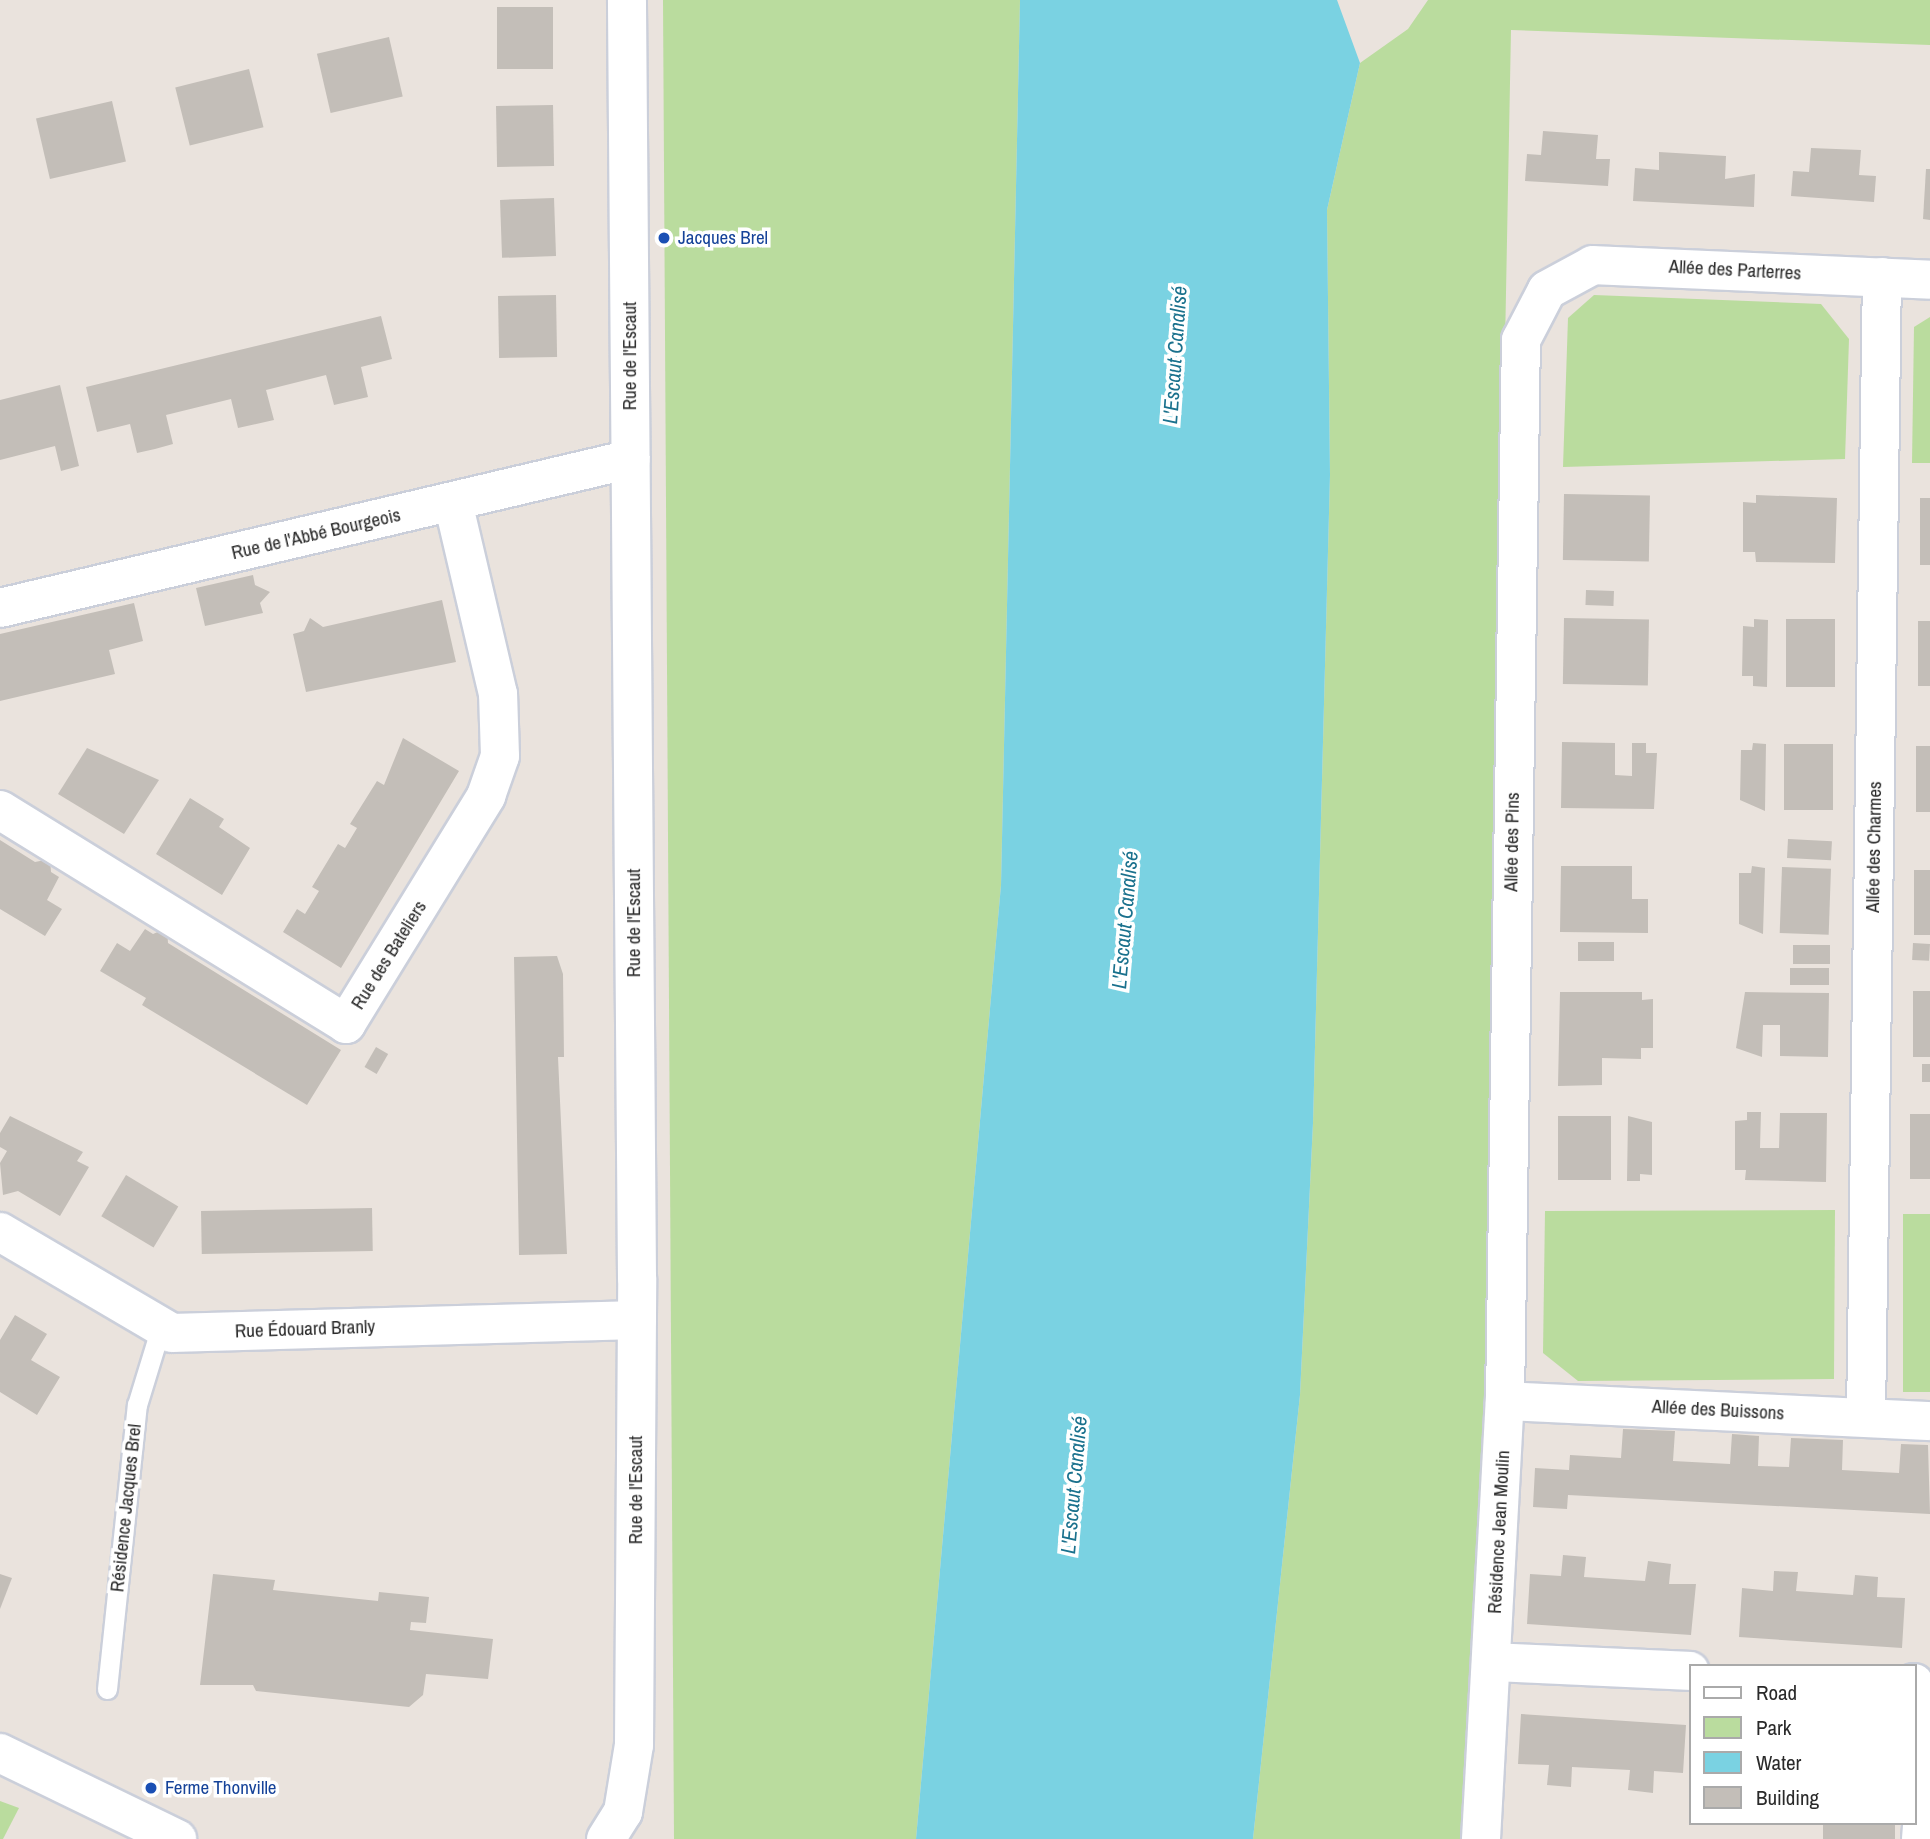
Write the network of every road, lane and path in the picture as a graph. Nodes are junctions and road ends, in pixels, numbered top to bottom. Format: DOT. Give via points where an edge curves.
graph roads {
  1 [pos="627,0"];
  2 [pos="1882,277"];
  3 [pos="1930,280"];
  4 [pos="1548,290"];
  5 [pos="631,459"];
  6 [pos="453,502"];
  7 [pos="0,608"];
  8 [pos="0,810"];
  9 [pos="0,1232"];
  10 [pos="637,1320"];
  11 [pos="160,1330"];
  12 [pos="1505,1401"];
  13 [pos="1866,1417"];
  14 [pos="1930,1421"];
  15 [pos="1492,1662"];
  16 [pos="1688,1671"];
  17 [pos="1916,1686"];
  18 [pos="107,1689"];
  19 [pos="1930,1708"];
  20 [pos="1930,1724"];
  21 [pos="0,1753"];
  22 [pos="177,1839"];
  23 [pos="606,1839"];
  24 [pos="1481,1839"];
  25 [pos="1921,1839"];
  1 -- 5 [label="street, Rue de l'Escaut"];
  2 -- 3 [label="street, Allée des Parterres"];
  2 -- 4 [label="street, Allée des Parterres" via="1613,263 1576,270"];
  2 -- 13 [label="street, Allée des Charmes"];
  4 -- 12 [label="street, Allée des Pins" via="1527,324 1518,359"];
  5 -- 6 [label="street, Rue de l'Abbé Bourgeois"];
  5 -- 10 [label="street, Rue de l'Escaut"];
  6 -- 7 [label="street, Rue de l'Abbé Bourgeois"];
  6 -- 8 [label="street, Rue des Bateliers" via="498,694 500,756 486,796 346,1024"];
  9 -- 11 [label="street"];
  10 -- 11 [label="street, Rue Édouard Branly"];
  10 -- 23 [label="street, Rue de l'Escaut" via="633,1770 623,1812"];
  11 -- 18 [label="lane, Résidence Jacques Brel" via="137,1405"];
  12 -- 13 [label="street, Allée des Buissons"];
  12 -- 15 [label="street, Résidence Jean Moulin"];
  13 -- 14 [label="street, Allée des Buissons"];
  15 -- 16 [label="street"];
  15 -- 24 [label="street, Résidence Jean Moulin"];
  17 -- 19 [label="street"];
  20 -- 25 [label="street"];
  21 -- 22 [label="street"];
}
